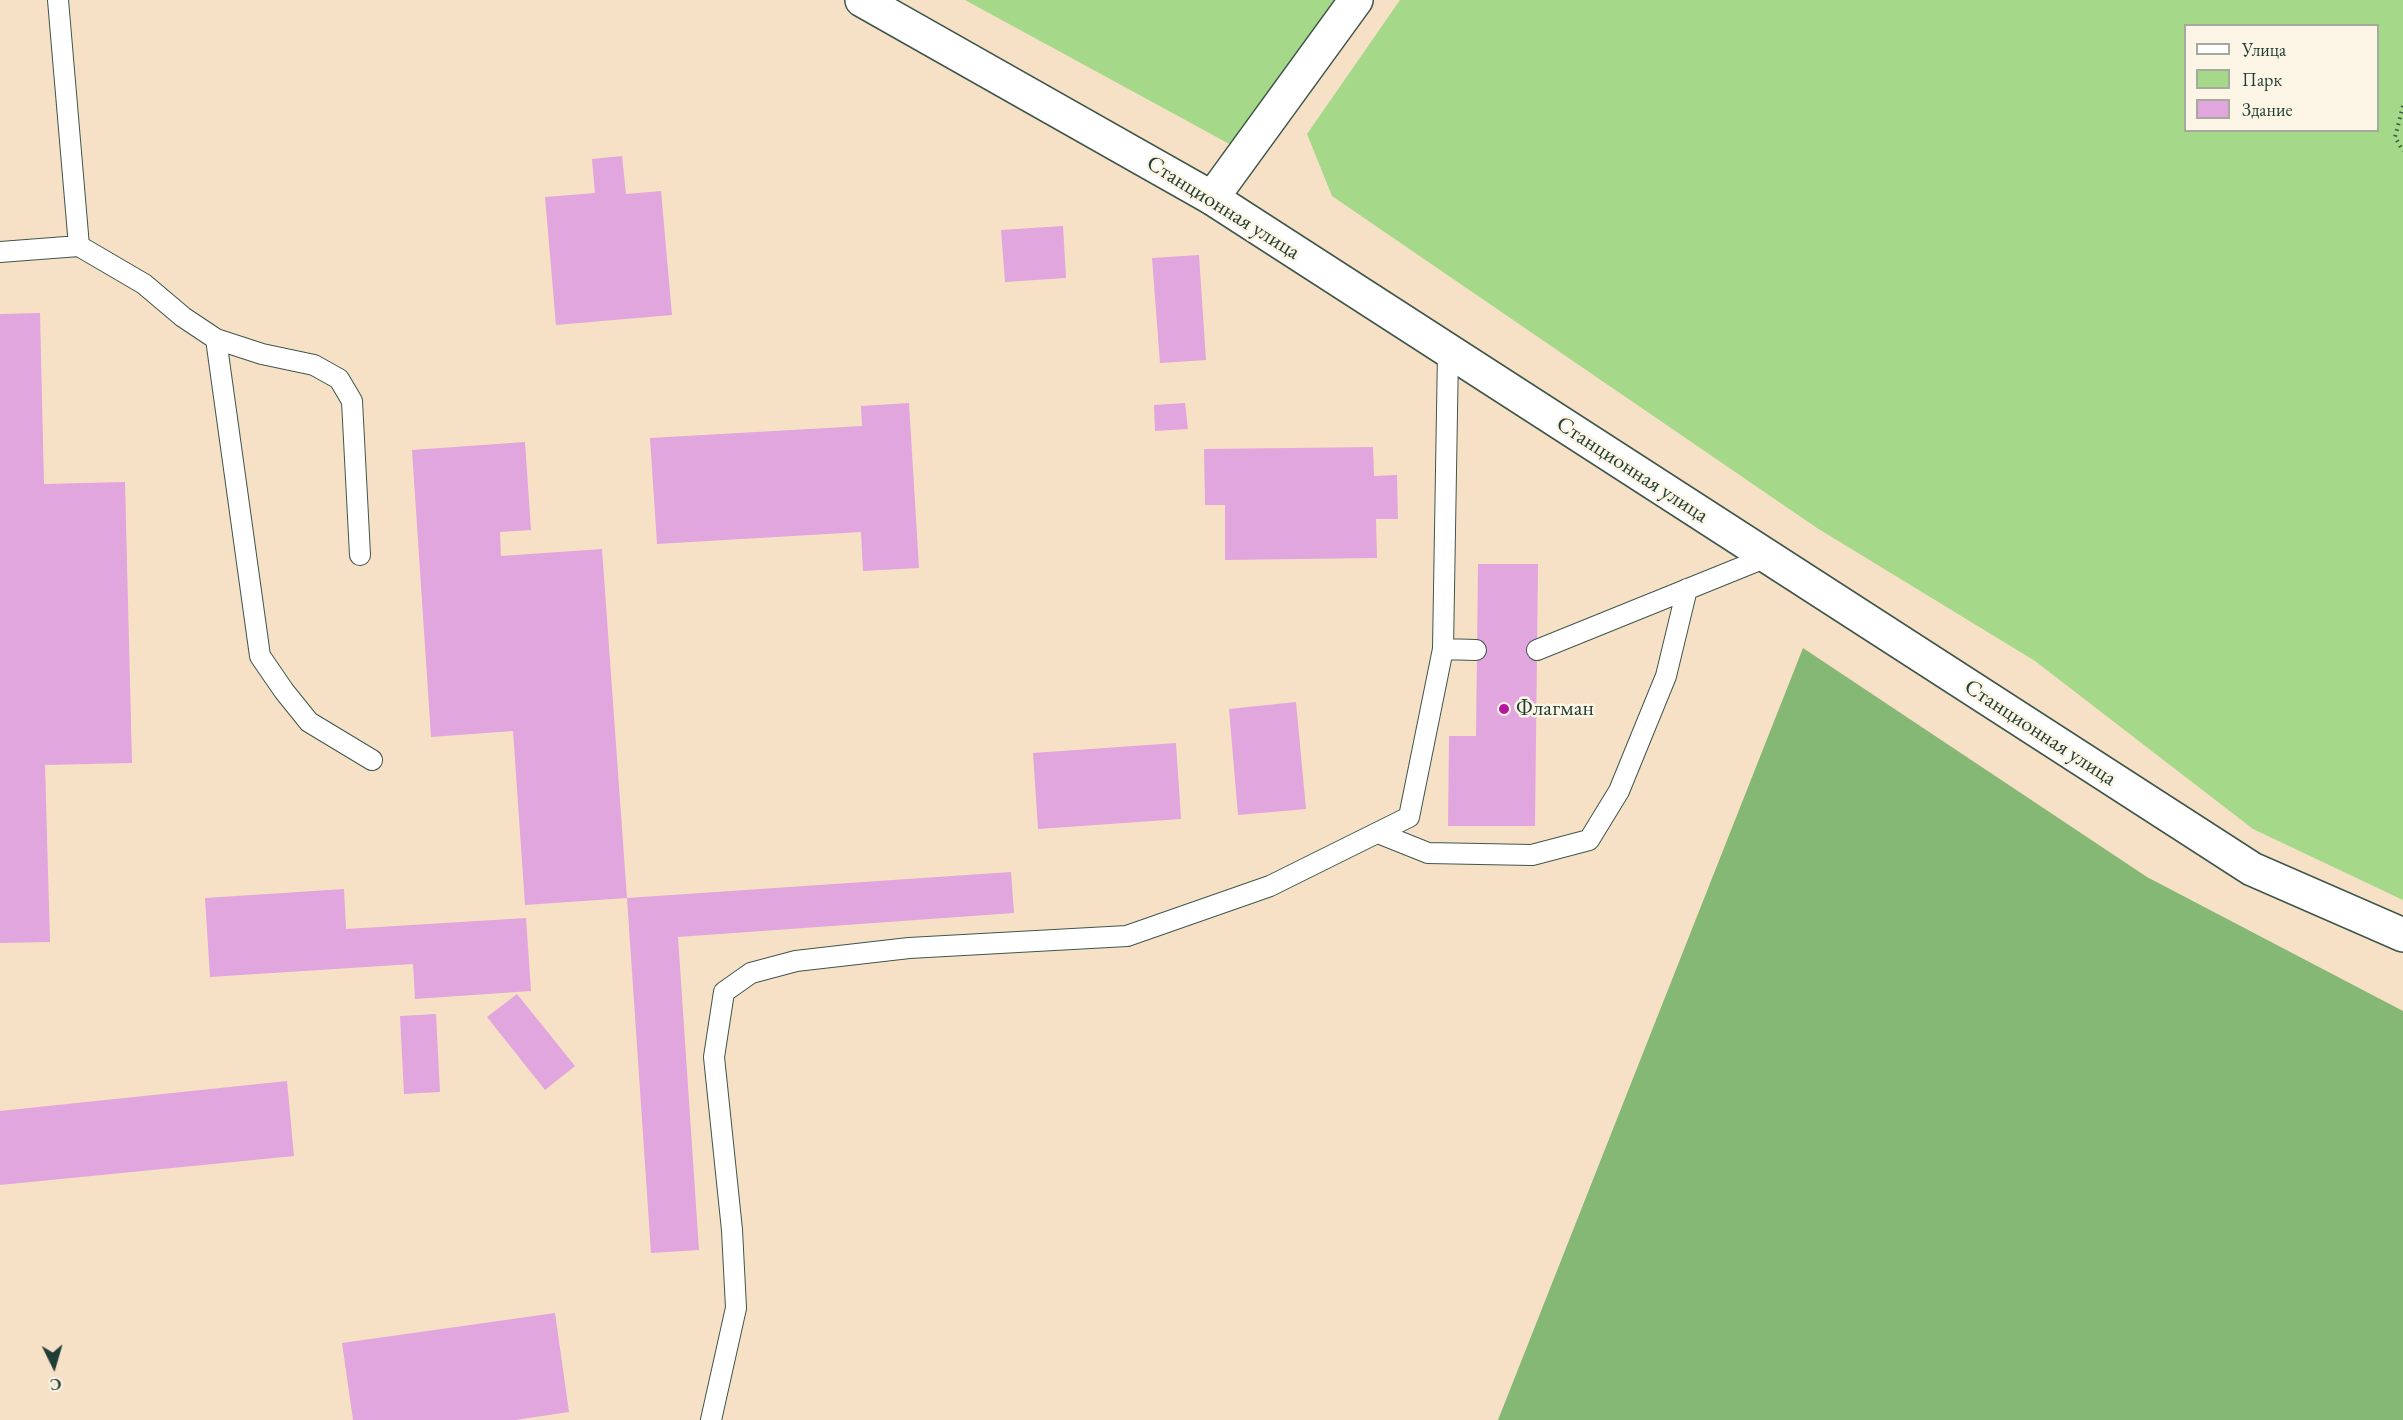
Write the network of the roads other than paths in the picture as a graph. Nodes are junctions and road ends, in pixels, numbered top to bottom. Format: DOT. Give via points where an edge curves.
graph roads {
  1 [pos="58,0"];
  2 [pos="862,0"];
  3 [pos="1356,0"];
  4 [pos="1212,198"];
  5 [pos="79,246"];
  6 [pos="0,252"];
  7 [pos="216,339"];
  8 [pos="1448,352"];
  9 [pos="360,555"];
  10 [pos="1767,557"];
  11 [pos="1687,589"];
  12 [pos="1443,650"];
  13 [pos="1476,650"];
  14 [pos="1537,650"];
  15 [pos="372,760"];
  16 [pos="1378,833"];
  17 [pos="2403,935"];
  18 [pos="711,1420"];
  1 -- 5 [label="lane"];
  2 -- 4 [label="main road, Станционная улица"];
  3 -- 4 [label="main road"];
  4 -- 8 [label="main road, Станционная улица"];
  5 -- 6 [label="lane"];
  5 -- 7 [label="lane" via="144,284"];
  7 -- 9 [label="lane" via="314,365 339,379 352,401"];
  7 -- 15 [label="lane" via="260,656 309,722"];
  8 -- 10 [label="main road, Станционная улица"];
  8 -- 12 [label="lane"];
  10 -- 11 [label="lane"];
  10 -- 17 [label="main road, Станционная улица" via="2252,869"];
  11 -- 14 [label="lane"];
  11 -- 16 [label="lane" via="1666,676 1619,791 1589,840 1532,855 1428,853"];
  12 -- 13 [label="lane"];
  12 -- 16 [label="lane" via="1409,817"];
  16 -- 18 [label="lane" via="1270,886 1126,936 921,947 796,961 752,973 724,992 714,1057 736,1308"];
}
